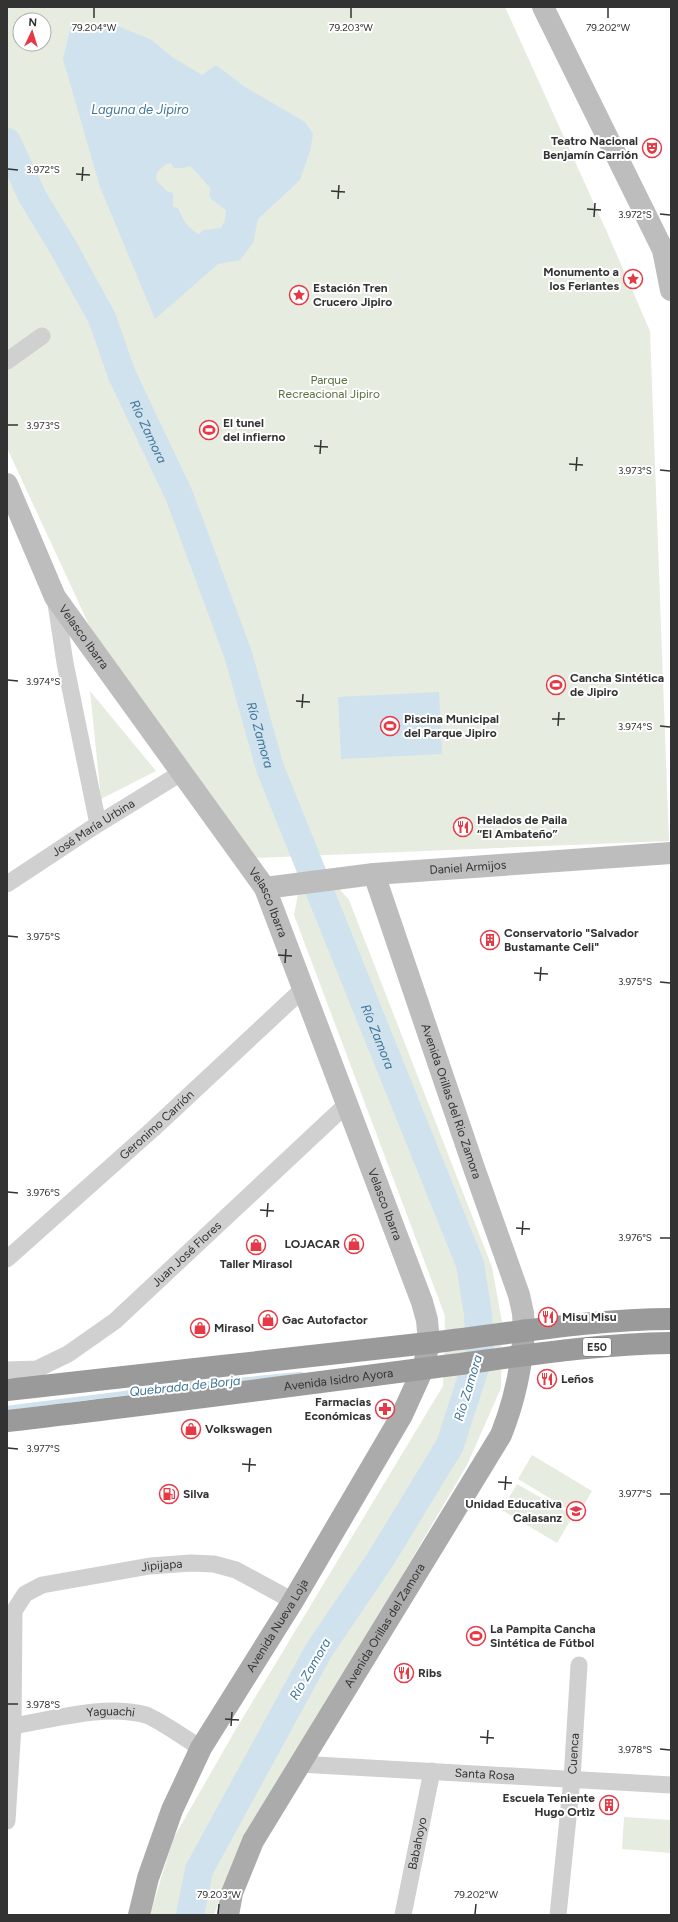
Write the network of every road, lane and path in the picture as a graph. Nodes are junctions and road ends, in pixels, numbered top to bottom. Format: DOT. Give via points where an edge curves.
graph roads {
  1 [pos="543,7"];
  2 [pos="671,290"];
  3 [pos="42,336"];
  4 [pos="7,362"];
  5 [pos="7,484"];
  6 [pos="55,597"];
  7 [pos="181,773"];
  8 [pos="98,824"];
  9 [pos="671,853"];
  10 [pos="374,874"];
  11 [pos="7,884"];
  12 [pos="265,888"];
  13 [pos="303,989"];
  14 [pos="347,1104"];
  15 [pos="7,1258"];
  16 [pos="671,1319"];
  17 [pos="520,1330"];
  18 [pos="434,1342"];
  19 [pos="671,1343"];
  20 [pos="518,1356"];
  21 [pos="432,1368"];
  22 [pos="7,1370"];
  23 [pos="183,1371"];
  24 [pos="7,1390"];
  25 [pos="188,1399"];
  26 [pos="7,1421"];
  27 [pos="293,1601"];
  28 [pos="579,1665"];
  29 [pos="13,1726"];
  30 [pos="201,1748"];
  31 [pos="299,1764"];
  32 [pos="432,1772"];
  33 [pos="572,1779"];
  34 [pos="671,1785"];
  35 [pos="7,1821"];
  36 [pos="139,1915"];
  37 [pos="228,1915"];
  38 [pos="402,1915"];
  39 [pos="558,1915"];
  1 -- 2 [label="main road" via="663,250"];
  3 -- 4 [label="street"];
  5 -- 6 [label="main road, Velasco Ibarra"];
  6 -- 7 [label="main road, Velasco Ibarra"];
  6 -- 8 [label="street, Velasco Ibarra" via="64,664"];
  7 -- 8 [label="street, José María Urbina"];
  7 -- 12 [label="main road, Velasco Ibarra"];
  8 -- 11 [label="street, José María Urbina"];
  9 -- 10 [label="main road, Daniel Armijos"];
  10 -- 12 [label="main road, Daniel Armijos"];
  10 -- 17 [label="main road, Avenida Orillas del Rio Zamora" via="519,1295 523,1313"];
  12 -- 13 [label="main road, Velasco Ibarra"];
  13 -- 14 [label="main road, Velasco Ibarra"];
  13 -- 15 [label="street, Geronimo Carrión" via="153,1129"];
  14 -- 18 [label="main road, Velasco Ibarra" via="422,1302"];
  14 -- 22 [label="street, Juan José Flores" via="115,1321 68,1354 36,1369"];
  16 -- 17 [label="highway, E50" via="614,1321"];
  17 -- 18 [label="highway, E50"];
  17 -- 20 [label="main road, Avenida Orillas del Zamora"];
  18 -- 21 [label="main road, Avenida Nueva Loja"];
  18 -- 23 [label="highway, E50"];
  19 -- 20 [label="highway, Avenida Isidro Ayora / E50"];
  20 -- 21 [label="highway, Avenida Isidro Ayora / E50"];
  20 -- 31 [label="main road, Avenida Orillas del Zamora" via="519,1381 512,1409 501,1434"];
  21 -- 25 [label="highway, Avenida Isidro Ayora / E50"];
  21 -- 27 [label="main road, Avenida Nueva Loja"];
  23 -- 24 [label="highway, E50"];
  23 -- 25 [label="street"];
  25 -- 26 [label="highway, Avenida Isidro Ayora / E50"];
  27 -- 29 [label="street, Jipijapa" via="236,1570 214,1564 150,1566 42,1585 25,1594 14,1611"];
  27 -- 30 [label="main road, Avenida Nueva Loja"];
  28 -- 33 [label="street, Cuenca"];
  29 -- 30 [label="street, Yaguachi" via="106,1710 147,1716"];
  29 -- 35 [label="street"];
  30 -- 36 [label="main road, Avenida Nueva Loja" via="172,1810 148,1878"];
  31 -- 32 [label="street, Santa Rosa"];
  31 -- 37 [label="main road, Avenida Orillas del Zamora" via="253,1841 232,1893"];
  32 -- 33 [label="street, Santa Rosa"];
  32 -- 38 [label="street, Babahoyo"];
  33 -- 34 [label="street, Santa Rosa"];
  33 -- 39 [label="street, Cuenca"];
}
